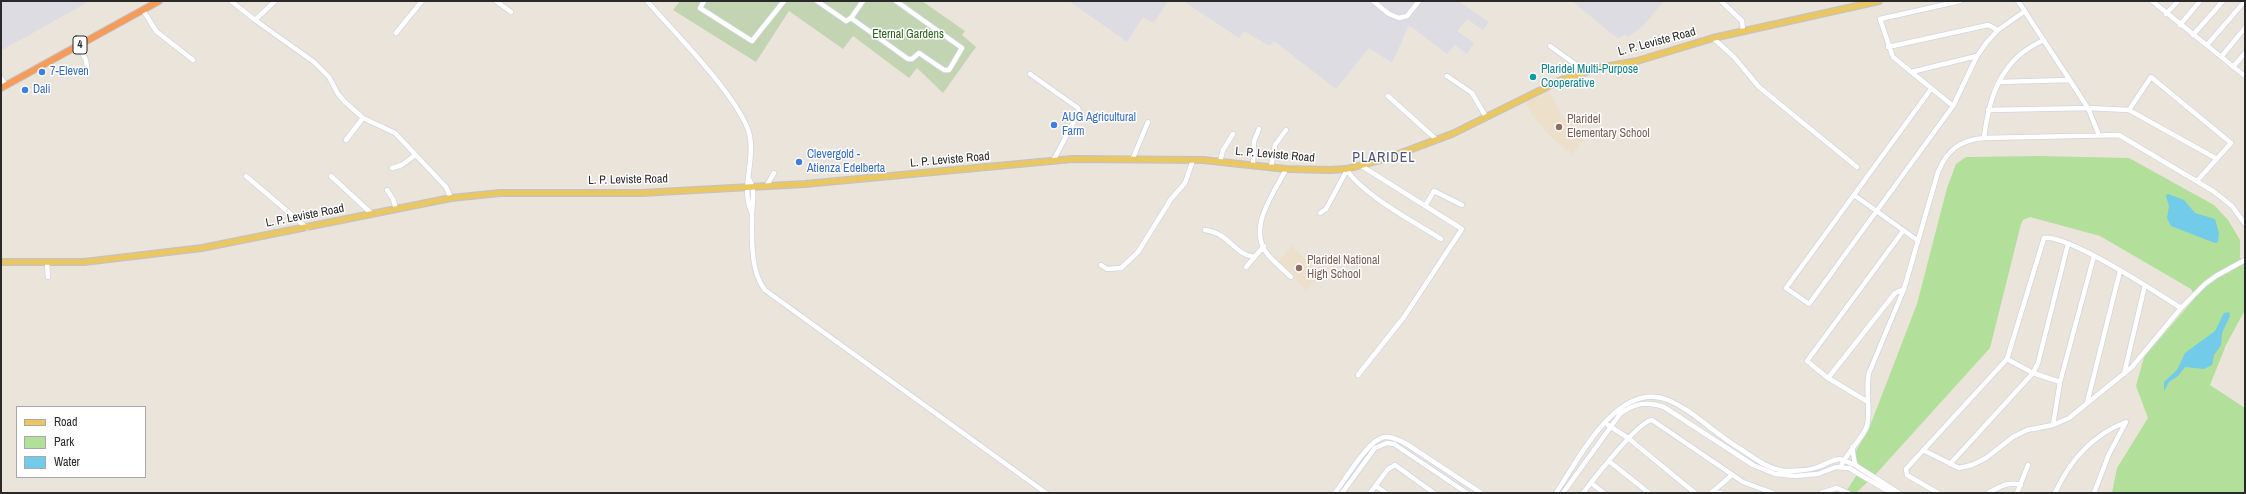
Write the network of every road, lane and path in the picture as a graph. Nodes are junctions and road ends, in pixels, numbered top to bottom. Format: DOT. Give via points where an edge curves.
graph roads {
  1 [pos="159,1"];
  2 [pos="232,1"];
  3 [pos="275,1"];
  4 [pos="422,1"];
  5 [pos="496,1"];
  6 [pos="647,1"];
  7 [pos="704,1"];
  8 [pos="784,1"];
  9 [pos="817,1"];
  10 [pos="863,1"];
  11 [pos="896,1"];
  12 [pos="1373,1"];
  13 [pos="1420,1"];
  14 [pos="1721,1"];
  15 [pos="1879,1"];
  16 [pos="1960,1"];
  17 [pos="2018,1"];
  18 [pos="2178,1"];
  19 [pos="2200,1"];
  20 [pos="2223,1"];
  21 [pos="2153,2"];
  22 [pos="2244,2"];
  23 [pos="143,10"];
  24 [pos="2025,11"];
  25 [pos="511,12"];
  26 [pos="2166,14"];
  27 [pos="851,18"];
  28 [pos="255,20"];
  29 [pos="2180,24"];
  30 [pos="2245,28"];
  31 [pos="1998,30"];
  32 [pos="1743,31"];
  33 [pos="396,33"];
  34 [pos="2193,35"];
  35 [pos="1713,38"];
  36 [pos="2044,40"];
  37 [pos="78,46"];
  38 [pos="1550,46"];
  39 [pos="2207,46"];
  40 [pos="1888,47"];
  41 [pos="2245,53"];
  42 [pos="1977,56"];
  43 [pos="2221,57"];
  44 [pos="193,60"];
  45 [pos="87,67"];
  46 [pos="2233,67"];
  47 [pos="1911,72"];
  48 [pos="1030,74"];
  49 [pos="1579,74"];
  50 [pos="1447,76"];
  51 [pos="2245,76"];
  52 [pos="1,78"];
  53 [pos="2069,80"];
  54 [pos="1999,82"];
  55 [pos="4,86"];
  56 [pos="1931,89"];
  57 [pos="1388,96"];
  58 [pos="1953,106"];
  59 [pos="2088,108"];
  60 [pos="1988,110"];
  61 [pos="2128,110"];
  62 [pos="1486,117"];
  63 [pos="363,118"];
  64 [pos="1148,122"];
  65 [pos="1259,129"];
  66 [pos="1286,130"];
  67 [pos="1233,134"];
  68 [pos="2099,135"];
  69 [pos="1984,138"];
  70 [pos="346,140"];
  71 [pos="1437,140"];
  72 [pos="415,155"];
  73 [pos="1133,158"];
  74 [pos="2217,159"];
  75 [pos="1054,160"];
  76 [pos="1193,160"];
  77 [pos="1220,162"];
  78 [pos="1360,165"];
  79 [pos="1253,166"];
  80 [pos="1271,167"];
  81 [pos="1857,167"];
  82 [pos="392,168"];
  83 [pos="1286,169"];
  84 [pos="1346,169"];
  85 [pos="774,173"];
  86 [pos="246,176"];
  87 [pos="331,176"];
  88 [pos="2197,181"];
  89 [pos="767,185"];
  90 [pos="750,186"];
  91 [pos="387,190"];
  92 [pos="1854,195"];
  93 [pos="451,198"];
  94 [pos="1462,205"];
  95 [pos="1425,206"];
  96 [pos="396,209"];
  97 [pos="1878,211"];
  98 [pos="1320,213"];
  99 [pos="372,214"];
  100 [pos="2245,224"];
  101 [pos="307,228"];
  102 [pos="1205,230"];
  103 [pos="1903,231"];
  104 [pos="1441,239"];
  105 [pos="1917,240"];
  106 [pos="2068,244"];
  107 [pos="1264,246"];
  108 [pos="2094,256"];
  109 [pos="1254,257"];
  110 [pos="2245,260"];
  111 [pos="1,262"];
  112 [pos="47,262"];
  113 [pos="1101,265"];
  114 [pos="1246,267"];
  115 [pos="2120,271"];
  116 [pos="48,277"];
  117 [pos="1291,277"];
  118 [pos="2145,285"];
  119 [pos="1904,289"];
  120 [pos="2181,308"];
  121 [pos="2007,360"];
  122 [pos="2033,372"];
  123 [pos="2124,374"];
  124 [pos="1358,375"];
  125 [pos="1828,378"];
  126 [pos="2060,382"];
  127 [pos="1868,402"];
  128 [pos="2087,403"];
  129 [pos="1604,423"];
  130 [pos="2054,424"];
  131 [pos="1610,427"];
  132 [pos="1628,438"];
  133 [pos="1852,447"];
  134 [pos="1924,450"];
  135 [pos="1844,460"];
  136 [pos="1610,462"];
  137 [pos="1950,464"];
  138 [pos="1855,465"];
  139 [pos="1841,466"];
  140 [pos="2028,466"];
  141 [pos="1732,475"];
  142 [pos="1591,483"];
  143 [pos="2021,485"];
  144 [pos="1376,486"];
  145 [pos="1046,493"];
  146 [pos="1335,493"];
  147 [pos="1342,493"];
  148 [pos="1370,493"];
  149 [pos="1386,493"];
  150 [pos="1434,493"];
  151 [pos="1467,493"];
  152 [pos="1481,493"];
  153 [pos="1556,493"];
  154 [pos="1563,493"];
  155 [pos="1583,493"];
  156 [pos="1604,493"];
  157 [pos="1649,493"];
  158 [pos="1695,493"];
  159 [pos="1712,493"];
  160 [pos="1721,493"];
  161 [pos="1773,493"];
  162 [pos="1821,493"];
  163 [pos="1848,493"];
  164 [pos="1891,493"];
  165 [pos="1899,493"];
  166 [pos="1938,493"];
  167 [pos="1988,493"];
  168 [pos="2017,493"];
  169 [pos="2055,493"];
  170 [pos="2094,493"];
  1 -- 23 [label="highway, 4"];
  2 -- 28 [label="street"];
  3 -- 28 [label="street"];
  4 -- 33 [label="street"];
  5 -- 25 [label="street"];
  6 -- 90 [label="street" via="729,96 745,120 750,138"];
  7 -- 8 [label="street" via="700,8 752,41"];
  9 -- 27 [label="street" via="845,21"];
  10 -- 27 [label="street"];
  11 -- 27 [label="street" via="961,47 949,70 944,70 919,53 912,59 908,58"];
  12 -- 13 [label="street" via="1389,14 1399,18 1407,16"];
  14 -- 32 [label="street" via="1742,21"];
  15 -- 32 [label="main road, L. P. Leviste Road"];
  16 -- 40 [label="street" via="1880,19"];
  17 -- 24 [label="street"];
  18 -- 26 [label="street"];
  19 -- 29 [label="street"];
  20 -- 34 [label="street"];
  21 -- 26 [label="street"];
  22 -- 39 [label="street"];
  23 -- 37 [label="highway, 4"];
  23 -- 44 [label="street" via="156,31"];
  24 -- 31 [label="street"];
  24 -- 36 [label="street"];
  26 -- 29 [label="street"];
  28 -- 63 [label="street" via="314,62 329,77 344,101"];
  29 -- 34 [label="street"];
  30 -- 43 [label="street"];
  31 -- 40 [label="street" via="1988,25"];
  31 -- 42 [label="street"];
  32 -- 35 [label="main road, L. P. Leviste Road"];
  34 -- 39 [label="street"];
  35 -- 49 [label="main road, L. P. Leviste Road" via="1637,61"];
  35 -- 81 [label="street" via="1734,57 1759,87"];
  36 -- 53 [label="street"];
  36 -- 54 [label="street" via="2030,46 2015,58"];
  37 -- 45 [label="street"];
  37 -- 55 [label="highway, 4"];
  38 -- 49 [label="street" via="1575,64"];
  39 -- 43 [label="street"];
  40 -- 47 [label="street" via="1894,57"];
  41 -- 46 [label="street"];
  42 -- 47 [label="street"];
  42 -- 58 [label="street"];
  43 -- 46 [label="street"];
  46 -- 51 [label="street"];
  47 -- 56 [label="street"];
  48 -- 75 [label="street" via="1078,108 1079,112"];
  49 -- 62 [label="main road, L. P. Leviste Road" via="1561,80"];
  50 -- 62 [label="street" via="1472,93"];
  52 -- 55 [label="street"];
  53 -- 54 [label="street"];
  53 -- 59 [label="street"];
  54 -- 60 [label="street"];
  56 -- 58 [label="street"];
  56 -- 92 [label="street"];
  57 -- 71 [label="street"];
  58 -- 97 [label="street"];
  59 -- 60 [label="street"];
  59 -- 61 [label="street"];
  59 -- 68 [label="street"];
  60 -- 69 [label="street"];
  61 -- 74 [label="street"];
  61 -- 74 [label="street" via="2151,77 2231,143"];
  62 -- 71 [label="main road, L. P. Leviste Road"];
  63 -- 70 [label="street"];
  63 -- 72 [label="street" via="395,133"];
  64 -- 73 [label="street"];
  65 -- 79 [label="street" via="1254,141"];
  66 -- 80 [label="street" via="1275,145"];
  67 -- 77 [label="street" via="1222,150"];
  68 -- 69 [label="street"];
  68 -- 88 [label="street" via="2119,135"];
  69 -- 105 [label="street" via="1959,144 1944,159"];
  71 -- 78 [label="main road, L. P. Leviste Road" via="1386,160"];
  72 -- 82 [label="street" via="402,165"];
  72 -- 93 [label="street" via="446,187"];
  73 -- 75 [label="main road, L. P. Leviste Road"];
  73 -- 76 [label="main road, L. P. Leviste Road"];
  74 -- 88 [label="street"];
  75 -- 89 [label="main road, L. P. Leviste Road" via="805,184"];
  76 -- 77 [label="main road, L. P. Leviste Road"];
  76 -- 113 [label="street" via="1185,183 1171,199 1138,252 1121,268 1107,269"];
  77 -- 79 [label="main road, L. P. Leviste Road"];
  78 -- 84 [label="main road, L. P. Leviste Road"];
  78 -- 95 [label="street"];
  79 -- 80 [label="main road, L. P. Leviste Road"];
  80 -- 83 [label="main road, L. P. Leviste Road"];
  83 -- 84 [label="main road, L. P. Leviste Road"];
  83 -- 107 [label="street" via="1262,216 1260,225"];
  84 -- 98 [label="street" via="1326,209"];
  84 -- 104 [label="street" via="1353,178 1388,205"];
  85 -- 89 [label="street"];
  86 -- 101 [label="street"];
  87 -- 99 [label="street"];
  88 -- 100 [label="street" via="2232,206"];
  89 -- 90 [label="main road, L. P. Leviste Road"];
  90 -- 93 [label="main road, L. P. Leviste Road" via="641,193 500,193"];
  90 -- 145 [label="street" via="749,207 752,213 756,276 765,290"];
  91 -- 96 [label="street"];
  92 -- 97 [label="street"];
  92 -- 97 [label="street" via="1786,288 1809,304"];
  93 -- 96 [label="main road, L. P. Leviste Road"];
  94 -- 95 [label="street" via="1434,191"];
  95 -- 124 [label="street" via="1462,229 1404,317"];
  96 -- 99 [label="main road, L. P. Leviste Road"];
  97 -- 103 [label="street"];
  99 -- 101 [label="main road, L. P. Leviste Road"];
  101 -- 112 [label="main road, L. P. Leviste Road" via="202,248 109,259"];
  102 -- 109 [label="street" via="1224,235 1242,254"];
  103 -- 105 [label="street"];
  103 -- 125 [label="street" via="1807,361"];
  105 -- 119 [label="street"];
  106 -- 108 [label="street"];
  106 -- 121 [label="street" via="2046,237 2042,240"];
  106 -- 122 [label="street" via="2038,363"];
  107 -- 109 [label="street"];
  107 -- 117 [label="street" via="1268,255"];
  108 -- 115 [label="street"];
  108 -- 126 [label="street"];
  109 -- 114 [label="street"];
  110 -- 120 [label="street" via="2216,276"];
  111 -- 112 [label="main road, L. P. Leviste Road"];
  112 -- 116 [label="street"];
  115 -- 118 [label="street"];
  115 -- 128 [label="street"];
  118 -- 120 [label="street"];
  118 -- 123 [label="street"];
  119 -- 125 [label="street" via="1895,293"];
  119 -- 127 [label="street" via="1869,373 1866,383"];
  120 -- 123 [label="street"];
  121 -- 122 [label="street"];
  121 -- 134 [label="street"];
  122 -- 126 [label="street"];
  122 -- 137 [label="street"];
  123 -- 128 [label="street"];
  125 -- 127 [label="street"];
  126 -- 130 [label="street"];
  127 -- 133 [label="street" via="1866,428"];
  128 -- 130 [label="street" via="2069,418"];
  129 -- 131 [label="street"];
  129 -- 135 [label="street" via="1627,402 1640,397 1653,397 1668,400 1695,416 1731,444 1768,467 1783,471 1802,471 1835,460"];
  129 -- 153 [label="street"];
  130 -- 137 [label="street" via="2027,430 1972,465 1959,468"];
  131 -- 132 [label="street"];
  131 -- 139 [label="street" via="1630,406 1652,403 1664,407 1753,464 1775,474 1807,476"];
  131 -- 154 [label="street"];
  132 -- 136 [label="street"];
  132 -- 141 [label="street" via="1645,422 1652,420 1721,465"];
  132 -- 158 [label="street"];
  133 -- 135 [label="street"];
  133 -- 138 [label="street"];
  134 -- 137 [label="street"];
  134 -- 166 [label="street" via="1906,469 1906,473"];
  135 -- 138 [label="street"];
  135 -- 139 [label="street"];
  136 -- 142 [label="street"];
  136 -- 157 [label="street"];
  138 -- 165 [label="street"];
  139 -- 164 [label="street" via="1849,468"];
  140 -- 143 [label="street"];
  141 -- 159 [label="street"];
  141 -- 161 [label="street"];
  142 -- 155 [label="street"];
  142 -- 156 [label="street"];
  143 -- 167 [label="street" via="2006,483"];
  143 -- 168 [label="street"];
  144 -- 148 [label="street"];
  144 -- 149 [label="street"];
  144 -- 150 [label="street" via="1388,469 1395,465"];
  146 -- 152 [label="street" via="1374,441 1393,437"];
  147 -- 151 [label="street" via="1376,448 1387,443 1394,444"];
  159 -- 160 [label="street"];
  162 -- 163 [label="street" via="1837,488"];
  169 -- 170 [label="street" via="2065,472 2092,440 2107,429 2126,422 2109,454"];
}
